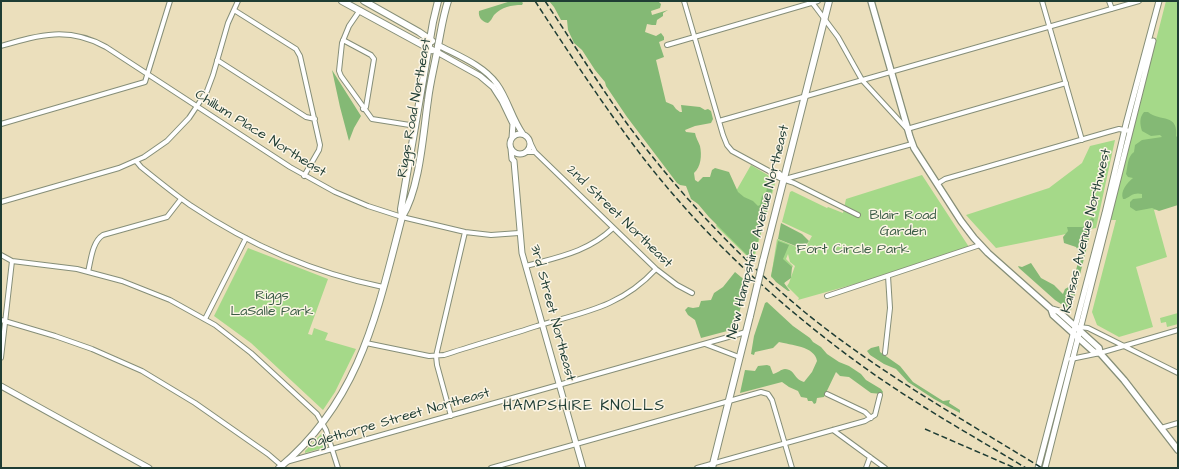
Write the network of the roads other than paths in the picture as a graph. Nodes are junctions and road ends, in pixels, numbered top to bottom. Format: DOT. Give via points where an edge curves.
graph roads {
  1 [pos="170,1"];
  2 [pos="238,1"];
  3 [pos="342,1"];
  4 [pos="364,1"];
  5 [pos="438,1"];
  6 [pos="448,1"];
  7 [pos="684,1"];
  8 [pos="818,1"];
  9 [pos="829,1"];
  10 [pos="871,1"];
  11 [pos="1042,1"];
  12 [pos="1109,1"];
  13 [pos="1139,1"];
  14 [pos="1159,1"];
  15 [pos="1162,1"];
  16 [pos="811,2"];
  17 [pos="1112,9"];
  18 [pos="234,10"];
  19 [pos="360,10"];
  20 [pos="824,19"];
  21 [pos="1050,26"];
  22 [pos="694,37"];
  23 [pos="430,39"];
  24 [pos="343,40"];
  25 [pos="438,45"];
  26 [pos="667,45"];
  27 [pos="1,46"];
  28 [pos="429,48"];
  29 [pos="437,52"];
  30 [pos="217,60"];
  31 [pos="891,72"];
  32 [pos="147,74"];
  33 [pos="862,80"];
  34 [pos="1066,83"];
  35 [pos="805,96"];
  36 [pos="197,107"];
  37 [pos="363,109"];
  38 [pos="315,119"];
  39 [pos="719,121"];
  40 [pos="1,124"];
  41 [pos="416,126"];
  42 [pos="907,129"];
  43 [pos="1127,130"];
  44 [pos="523,134"];
  45 [pos="512,138"];
  46 [pos="1082,140"];
  47 [pos="530,142"];
  48 [pos="912,144"];
  49 [pos="511,149"];
  50 [pos="535,152"];
  51 [pos="523,153"];
  52 [pos="136,161"];
  53 [pos="514,161"];
  54 [pos="304,176"];
  55 [pos="785,179"];
  56 [pos="936,184"];
  57 [pos="181,199"];
  58 [pos="1,202"];
  59 [pos="858,215"];
  60 [pos="402,217"];
  61 [pos="613,228"];
  62 [pos="465,232"];
  63 [pos="520,233"];
  64 [pos="246,238"];
  65 [pos="980,245"];
  66 [pos="1,255"];
  67 [pos="12,261"];
  68 [pos="526,266"];
  69 [pos="656,269"];
  70 [pos="88,272"];
  71 [pos="888,276"];
  72 [pos="384,286"];
  73 [pos="692,293"];
  74 [pos="827,296"];
  75 [pos="1051,309"];
  76 [pos="205,319"];
  77 [pos="3,321"];
  78 [pos="542,325"];
  79 [pos="1075,327"];
  80 [pos="1081,329"];
  81 [pos="1178,330"];
  82 [pos="746,332"];
  83 [pos="1073,333"];
  84 [pos="1078,338"];
  85 [pos="366,343"];
  86 [pos="704,343"];
  87 [pos="1124,345"];
  88 [pos="885,353"];
  89 [pos="1100,353"];
  90 [pos="436,356"];
  91 [pos="739,357"];
  92 [pos="1,358"];
  93 [pos="1073,359"];
  94 [pos="1066,360"];
  95 [pos="1178,372"];
  96 [pos="559,385"];
  97 [pos="1,386"];
  98 [pos="827,394"];
  99 [pos="880,395"];
  100 [pos="729,400"];
  101 [pos="451,416"];
  102 [pos="871,418"];
  103 [pos="323,422"];
  104 [pos="1178,423"];
  105 [pos="1161,428"];
  106 [pos="833,430"];
  107 [pos="576,443"];
  108 [pos="785,443"];
  109 [pos="332,450"];
  110 [pos="1178,450"];
  111 [pos="870,457"];
  112 [pos="282,466"];
  113 [pos="712,466"];
  114 [pos="149,468"];
  115 [pos="338,468"];
  116 [pos="491,468"];
  117 [pos="584,468"];
  118 [pos="697,468"];
  119 [pos="792,468"];
  120 [pos="866,468"];
  121 [pos="885,468"];
  122 [pos="1038,468"];
  123 [pos="1045,468"];
  1 -- 32 [label="street"];
  2 -- 18 [label="street"];
  3 -- 19 [label="main road"];
  4 -- 23 [label="main road"];
  5 -- 23 [label="main road, Riggs Road Northeast"];
  6 -- 25 [label="main road, Riggs Road Northeast"];
  7 -- 22 [label="street"];
  8 -- 16 [label="street"];
  9 -- 20 [label="main road, New Hampshire Avenue Northeast"];
  10 -- 31 [label="main road"];
  11 -- 21 [label="street"];
  12 -- 17 [label="street"];
  13 -- 17 [label="street"];
  14 -- 43 [label="street, Kansas Avenue Northwest"];
  15 -- 43 [label="street, Kansas Avenue Northwest"];
  16 -- 20 [label="street"];
  16 -- 22 [label="street"];
  17 -- 21 [label="street"];
  18 -- 30 [label="street"];
  18 -- 38 [label="street" via="298,51"];
  19 -- 24 [label="street"];
  19 -- 28 [label="main road"];
  20 -- 33 [label="street" via="843,45"];
  20 -- 35 [label="main road, New Hampshire Avenue Northeast"];
  21 -- 31 [label="street"];
  21 -- 34 [label="street"];
  22 -- 26 [label="street"];
  22 -- 39 [label="street"];
  23 -- 25 [label="main road"];
  23 -- 28 [label="main road, Riggs Road Northeast"];
  24 -- 37 [label="street" via="340,73"];
  24 -- 37 [label="street" via="374,59 366,107"];
  25 -- 29 [label="main road, Riggs Road Northeast"];
  25 -- 44 [label="street" via="470,62 498,84"];
  27 -- 32 [label="street, Chillum Place Northeast" via="42,35 84,37 101,44"];
  28 -- 29 [label="main road"];
  28 -- 41 [label="main road, Riggs Road Northeast"];
  29 -- 45 [label="street" via="480,76 493,87 513,124"];
  29 -- 60 [label="main road, Riggs Road Northeast" via="415,181"];
  30 -- 36 [label="street" via="210,84"];
  30 -- 38 [label="street" via="306,117"];
  31 -- 33 [label="street"];
  31 -- 42 [label="main road"];
  32 -- 36 [label="street, Chillum Place Northeast"];
  32 -- 40 [label="street" via="143,83"];
  33 -- 35 [label="street"];
  33 -- 42 [label="street"];
  34 -- 42 [label="street"];
  34 -- 46 [label="street"];
  35 -- 39 [label="street"];
  35 -- 55 [label="main road, New Hampshire Avenue Northeast"];
  36 -- 52 [label="street" via="172,137"];
  36 -- 54 [label="street, Chillum Place Northeast"];
  37 -- 41 [label="street" via="369,118 374,120"];
  38 -- 54 [label="street" via="320,148"];
  39 -- 55 [label="street" via="724,140 730,150 769,171 779,173"];
  41 -- 60 [label="main road, Riggs Road Northeast" via="401,209"];
  42 -- 48 [label="main road"];
  43 -- 46 [label="street" via="1118,129"];
  43 -- 79 [label="street, Kansas Avenue Northwest"];
  43 -- 80 [label="street, Kansas Avenue Northwest"];
  44 -- 45 [label="street" via="517,134"];
  44 -- 47 [label="street"];
  45 -- 49 [label="street"];
  46 -- 56 [label="street" via="945,179"];
  47 -- 50 [label="street, 2nd Street Northeast"];
  47 -- 51 [label="street"];
  48 -- 55 [label="street"];
  48 -- 56 [label="main road"];
  49 -- 51 [label="street" via="516,153"];
  49 -- 53 [label="street, 3rd Street Northeast"];
  50 -- 51 [label="street"];
  50 -- 61 [label="street, 2nd Street Northeast"];
  51 -- 53 [label="street"];
  52 -- 57 [label="street" via="141,168"];
  52 -- 58 [label="street"];
  53 -- 63 [label="street, 3rd Street Northeast"];
  54 -- 60 [label="street, Chillum Place Northeast" via="348,198"];
  55 -- 59 [label="street"];
  55 -- 82 [label="main road, New Hampshire Avenue Northeast, bridge"];
  56 -- 65 [label="main road"];
  57 -- 64 [label="street"];
  57 -- 70 [label="street" via="167,217 99,238"];
  60 -- 62 [label="street, Chillum Place Northeast"];
  60 -- 72 [label="main road, Riggs Road Northeast"];
  61 -- 68 [label="street" via="581,250"];
  61 -- 69 [label="street, 2nd Street Northeast"];
  62 -- 63 [label="street, Chillum Place Northeast" via="491,235"];
  62 -- 90 [label="street"];
  63 -- 68 [label="street, 3rd Street Northeast"];
  64 -- 72 [label="street" via="324,271"];
  64 -- 76 [label="street"];
  65 -- 71 [label="street"];
  65 -- 75 [label="main road"];
  66 -- 67 [label="street"];
  67 -- 70 [label="street"];
  67 -- 77 [label="street"];
  68 -- 78 [label="street, 3rd Street Northeast"];
  69 -- 73 [label="street, 2nd Street Northeast"];
  69 -- 78 [label="street" via="638,286 614,302"];
  70 -- 76 [label="street" via="152,292"];
  71 -- 74 [label="street"];
  71 -- 88 [label="street" via="890,308"];
  72 -- 85 [label="main road, Riggs Road Northeast"];
  75 -- 79 [label="main road" via="1058,311"];
  75 -- 83 [label="main road" via="1053,315"];
  76 -- 103 [label="street" via="251,353"];
  77 -- 92 [label="street"];
  77 -- 112 [label="street" via="79,344 142,371 195,403"];
  78 -- 90 [label="street"];
  78 -- 96 [label="street, 3rd Street Northeast"];
  79 -- 80 [label="main road"];
  79 -- 83 [label="street, Kansas Avenue Northwest"];
  80 -- 84 [label="street, Kansas Avenue Northwest"];
  80 -- 87 [label="street" via="1088,328"];
  80 -- 89 [label="main road" via="1099,348"];
  81 -- 87 [label="street"];
  82 -- 86 [label="street, Oglethorpe Street Northeast"];
  82 -- 91 [label="main road, New Hampshire Avenue Northeast"];
  83 -- 84 [label="main road"];
  83 -- 94 [label="street, Kansas Avenue Northwest"];
  84 -- 89 [label="main road" via="1094,352"];
  84 -- 93 [label="street, Kansas Avenue Northwest"];
  85 -- 90 [label="street"];
  85 -- 103 [label="main road, Riggs Road Northeast" via="350,380"];
  86 -- 91 [label="street"];
  86 -- 96 [label="street, Oglethorpe Street Northeast"];
  87 -- 89 [label="street"];
  87 -- 95 [label="street"];
  89 -- 93 [label="street"];
  89 -- 105 [label="main road"];
  90 -- 101 [label="street" via="436,365"];
  91 -- 100 [label="main road, New Hampshire Avenue Northeast"];
  93 -- 94 [label="street"];
  93 -- 123 [label="street, Kansas Avenue Northwest"];
  94 -- 122 [label="street, Kansas Avenue Northwest"];
  96 -- 101 [label="street, Oglethorpe Street Northeast"];
  96 -- 107 [label="street, 3rd Street Northeast"];
  97 -- 114 [label="street"];
  98 -- 102 [label="street" via="865,412"];
  99 -- 102 [label="street" via="875,415"];
  100 -- 107 [label="street"];
  100 -- 108 [label="street" via="757,392 768,394"];
  100 -- 113 [label="main road, New Hampshire Avenue Northeast"];
  101 -- 109 [label="street, Oglethorpe Street Northeast"];
  102 -- 106 [label="street"];
  103 -- 109 [label="street"];
  103 -- 112 [label="main road, Riggs Road Northeast"];
  104 -- 105 [label="street"];
  105 -- 110 [label="main road"];
  106 -- 108 [label="street"];
  106 -- 111 [label="street"];
  107 -- 116 [label="street"];
  107 -- 117 [label="street, 3rd Street Northeast"];
  108 -- 113 [label="street"];
  108 -- 119 [label="street"];
  109 -- 112 [label="street, Oglethorpe Street Northeast"];
  109 -- 115 [label="street"];
  111 -- 120 [label="street"];
  111 -- 121 [label="street"];
  113 -- 118 [label="street"];
}
